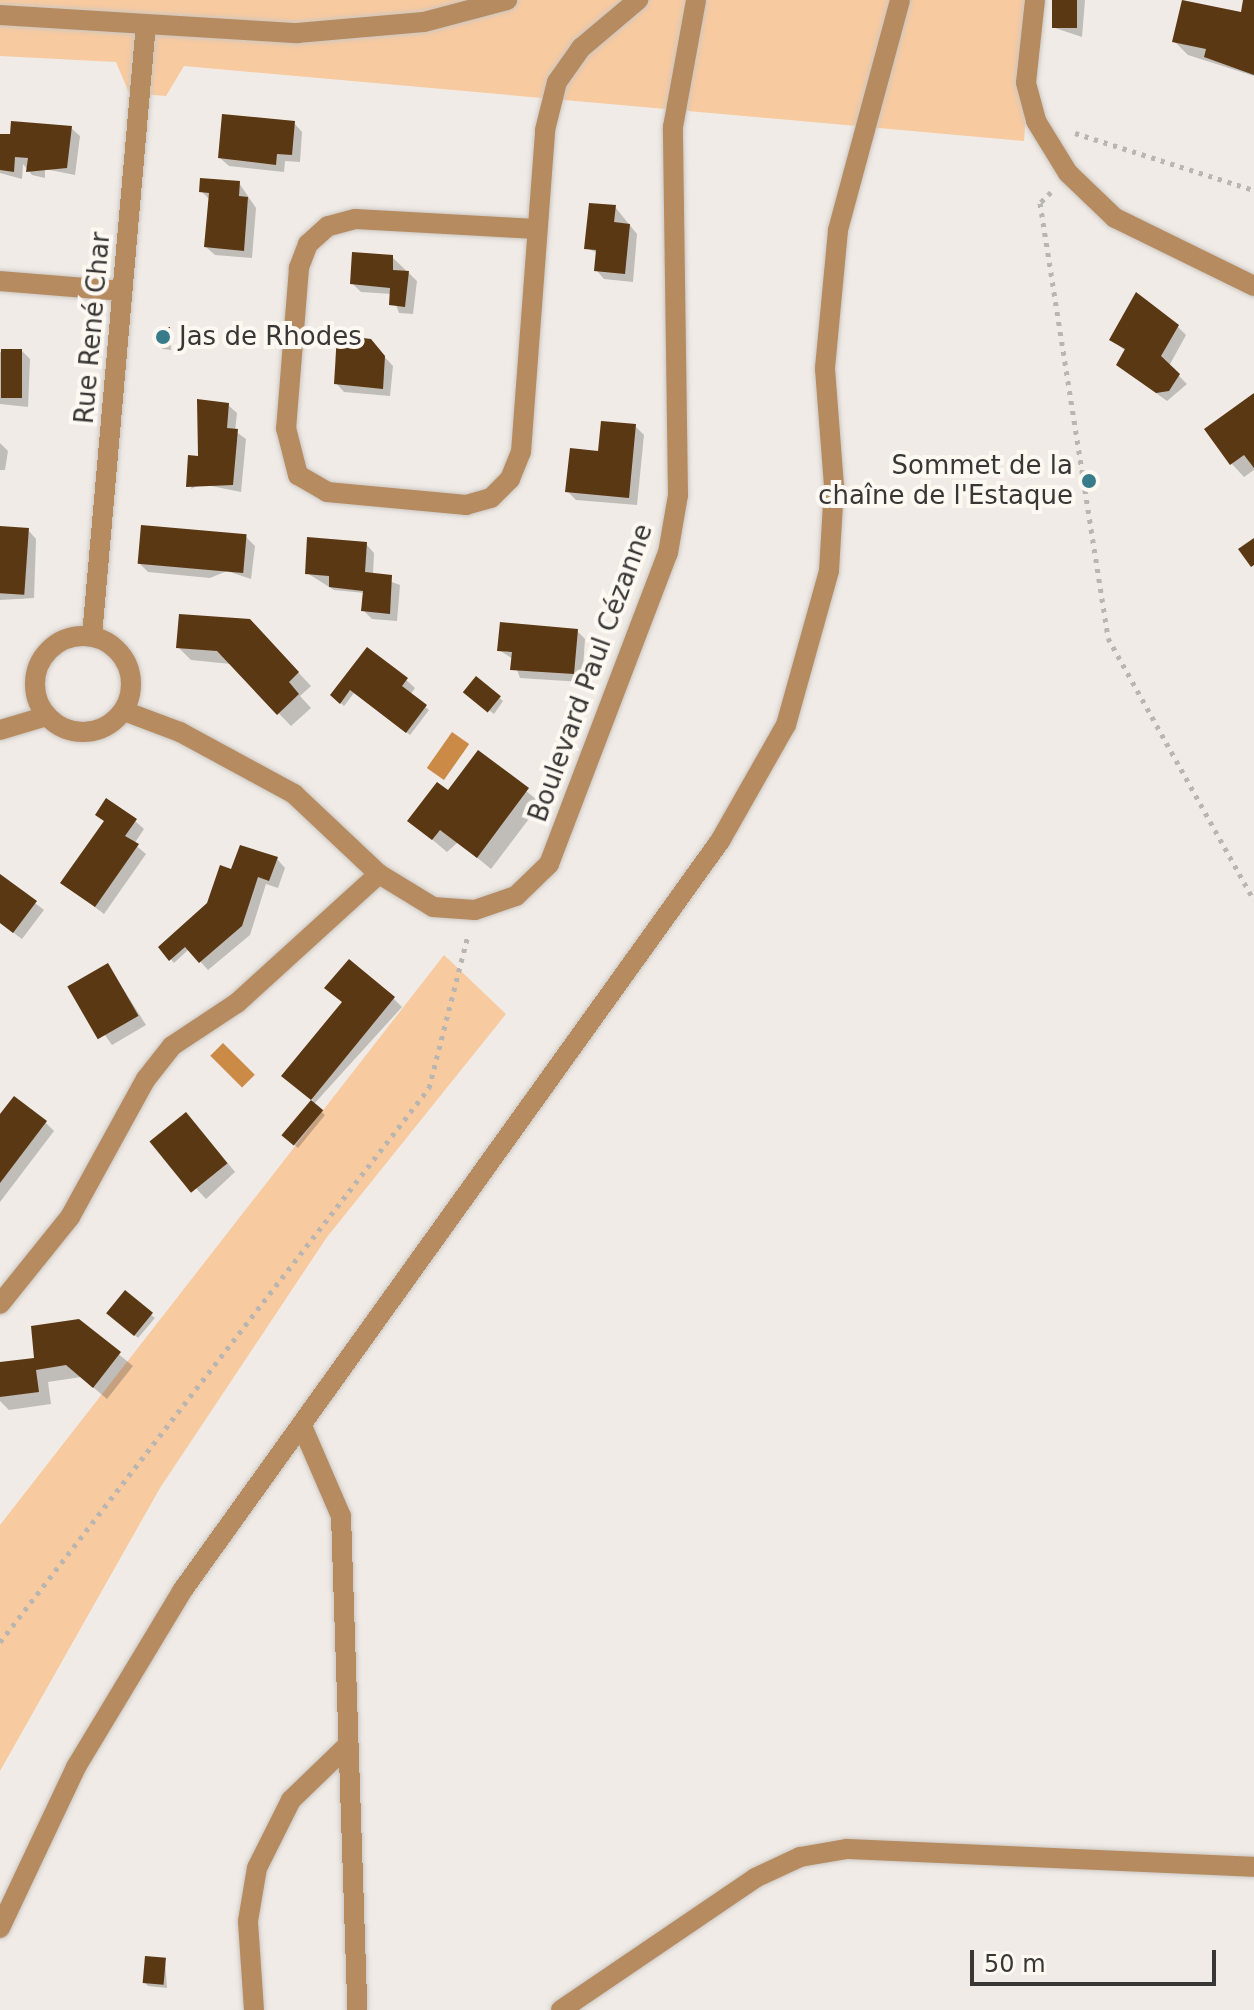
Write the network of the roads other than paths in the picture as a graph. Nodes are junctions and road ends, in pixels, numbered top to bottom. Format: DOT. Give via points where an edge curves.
graph roads {
  1 [pos="507,0"];
  2 [pos="638,0"];
  3 [pos="696,0"];
  4 [pos="900,0"];
  5 [pos="1035,0"];
  6 [pos="0,15"];
  7 [pos="146,24"];
  8 [pos="536,229"];
  9 [pos="0,281"];
  10 [pos="1254,286"];
  11 [pos="122,291"];
  12 [pos="92,636"];
  13 [pos="124,711"];
  14 [pos="47,716"];
  15 [pos="0,730"];
  16 [pos="379,874"];
  17 [pos="0,1304"];
  18 [pos="302,1426"];
  19 [pos="347,1746"];
  20 [pos="1254,1867"];
  21 [pos="0,1928"];
  22 [pos="254,2010"];
  23 [pos="357,2010"];
  24 [pos="561,2010"];
  1 -- 7 [label="street" via="424,22 297,33"];
  2 -- 8 [label="street" via="581,48 557,82"];
  3 -- 16 [label="street, Boulevard Paul Cézanne" via="673,127 678,495 668,553 549,864 516,896 475,910 433,907"];
  4 -- 18 [label="street" via="838,230 825,368 834,486 829,571 786,725 720,841"];
  5 -- 10 [label="street" via="1026,83 1036,121 1068,173 1115,218"];
  6 -- 7 [label="street"];
  7 -- 11 [label="street, Rue René Char"];
  8 -- 8 [label="street" via="521,452 510,479 491,498 466,505 327,492 298,475 286,428 299,268 308,244 328,226 355,219"];
  9 -- 11 [label="street"];
  11 -- 12 [label="street, Rue René Char"];
  12 -- 13 [label="street" via="123,655 130,671"];
  12 -- 14 [label="street" via="59,641 38,665 37,699"];
  13 -- 14 [label="street" via="86,732"];
  13 -- 16 [label="street, Boulevard Paul Cézanne" via="180,732 294,794"];
  14 -- 15 [label="street"];
  16 -- 17 [label="street" via="237,1003 172,1046 146,1079 70,1217"];
  18 -- 19 [label="street" via="341,1516"];
  18 -- 21 [label="street" via="182,1591 76,1767"];
  19 -- 22 [label="street" via="291,1800 257,1868 248,1921"];
  19 -- 23 [label="street"];
  20 -- 24 [label="street" via="847,1849 800,1857 755,1878"];
}
